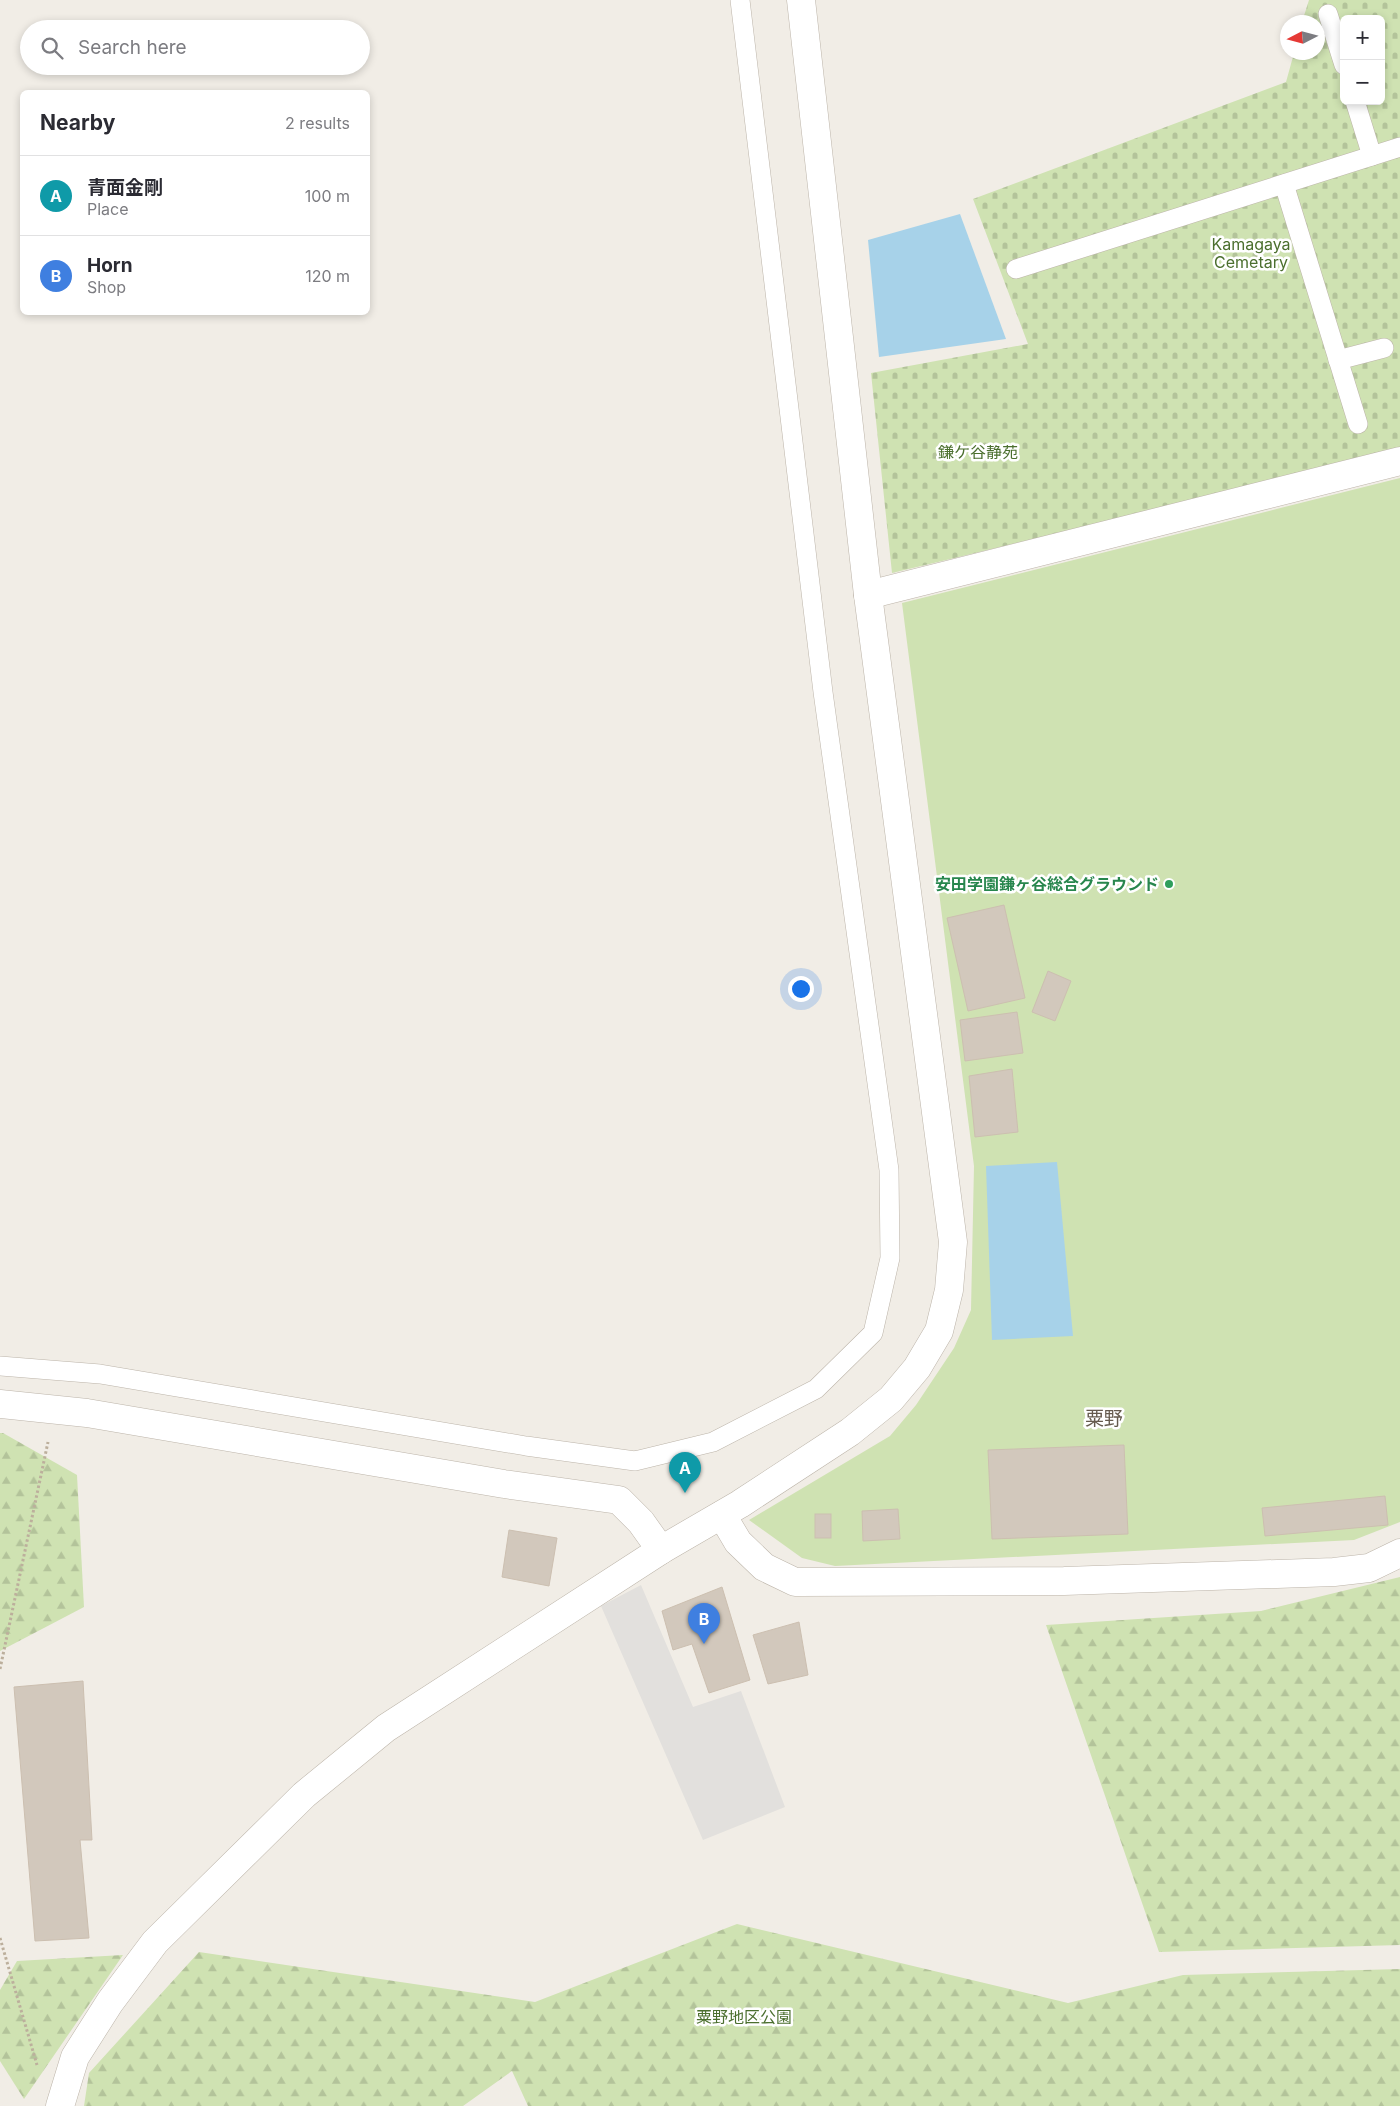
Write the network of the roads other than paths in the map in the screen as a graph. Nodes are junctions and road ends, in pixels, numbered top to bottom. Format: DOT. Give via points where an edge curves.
graph roads {
  1 [pos="740,0"];
  2 [pos="801,0"];
  3 [pos="1328,14"];
  4 [pos="1342,60"];
  5 [pos="1356,105"];
  6 [pos="1400,147"];
  7 [pos="1372,156"];
  8 [pos="1284,184"];
  9 [pos="1016,269"];
  10 [pos="1384,348"];
  11 [pos="1338,360"];
  12 [pos="1358,424"];
  13 [pos="1400,461"];
  14 [pos="868,595"];
  15 [pos="0,1366"];
  16 [pos="0,1404"];
  17 [pos="722,1516"];
  18 [pos="661,1550"];
  19 [pos="1400,1553"];
  20 [pos="60,2106"];
  1 -- 15 [label="lane" via="823,692 889,1170 890,1258 873,1333 816,1389 714,1442 634,1461 526,1446 100,1374"];
  2 -- 14 [label="street"];
  3 -- 4 [label="lane"];
  5 -- 7 [label="lane"];
  6 -- 7 [label="lane"];
  7 -- 8 [label="lane"];
  8 -- 9 [label="lane"];
  8 -- 11 [label="lane"];
  10 -- 11 [label="lane"];
  11 -- 12 [label="lane"];
  13 -- 14 [label="street"];
  14 -- 17 [label="street" via="953,1242 949,1290 939,1331 917,1368 890,1399 850,1432"];
  16 -- 18 [label="street" via="55,1409 504,1484 619,1500 641,1522"];
  17 -- 18 [label="street"];
  17 -- 19 [label="street" via="738,1542 764,1567 795,1582 1064,1581 1334,1572 1369,1568"];
  18 -- 20 [label="street" via="386,1728 304,1795 155,1942 110,2002 76,2057"];
}
